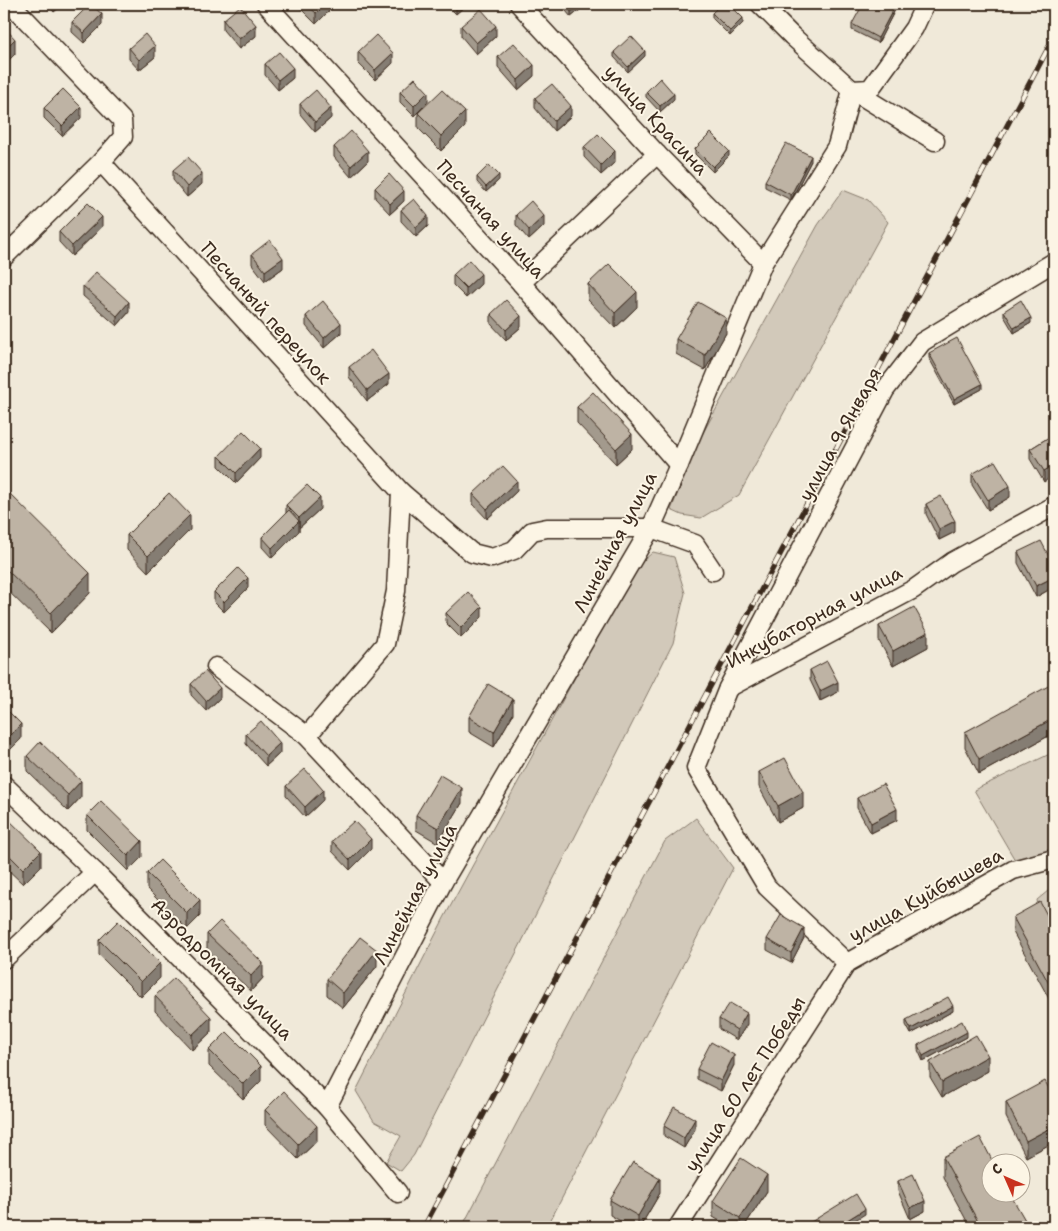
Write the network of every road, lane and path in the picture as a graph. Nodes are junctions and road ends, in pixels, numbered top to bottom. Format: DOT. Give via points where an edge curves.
graph roads {
  1 [pos="11,4"];
  2 [pos="266,4"];
  3 [pos="519,4"];
  4 [pos="760,4"];
  5 [pos="925,4"];
  6 [pos="852,90"];
  7 [pos="935,141"];
  8 [pos="657,154"];
  9 [pos="101,162"];
  10 [pos="4,257"];
  11 [pos="1054,262"];
  12 [pos="763,264"];
  13 [pos="521,283"];
  14 [pos="679,466"];
  15 [pos="400,492"];
  16 [pos="1054,506"];
  17 [pos="651,528"];
  18 [pos="713,571"];
  19 [pos="216,667"];
  20 [pos="728,688"];
  21 [pos="307,736"];
  22 [pos="4,786"];
  23 [pos="1054,859"];
  24 [pos="95,872"];
  25 [pos="444,882"];
  26 [pos="4,959"];
  27 [pos="847,963"];
  28 [pos="328,1107"];
  29 [pos="398,1193"];
  30 [pos="678,1227"];
  1 -- 9 [label="street" via="122,120 123,137"];
  2 -- 13 [label="street, Песчаная улица"];
  3 -- 8 [label="street, улица Красина"];
  4 -- 6 [label="street"];
  5 -- 6 [label="street" via="914,28 870,89"];
  6 -- 7 [label="street"];
  6 -- 12 [label="street, Линейная улица" via="837,146"];
  8 -- 12 [label="street, улица Красина"];
  8 -- 13 [label="street"];
  9 -- 10 [label="street"];
  9 -- 15 [label="street, Песчаный переулок"];
  11 -- 20 [label="street, улица 9 Января" via="922,342 885,390"];
  12 -- 14 [label="street, Линейная улица"];
  13 -- 14 [label="street, Песчаная улица"];
  14 -- 17 [label="street, Линейная улица"];
  15 -- 17 [label="street, Песчаный переулок" via="472,553 492,558 514,550 532,531 547,528"];
  15 -- 21 [label="street" via="396,592 384,644"];
  16 -- 20 [label="street, Инкубаторная улица" via="952,562 914,589"];
  17 -- 18 [label="street" via="695,544"];
  17 -- 25 [label="street, Линейная улица"];
  19 -- 21 [label="street"];
  20 -- 27 [label="street, Инкубаторная улица" via="696,768 767,887"];
  21 -- 25 [label="street"];
  22 -- 24 [label="street, Аэродромная улица"];
  23 -- 27 [label="street, улица Куйбышева" via="1013,870"];
  24 -- 26 [label="street"];
  24 -- 28 [label="street, Аэродромная улица"];
  25 -- 28 [label="street, Линейная улица"];
  27 -- 30 [label="street, улица 60 лет Победы"];
  28 -- 29 [label="street, Аэродромная улица"];
}
